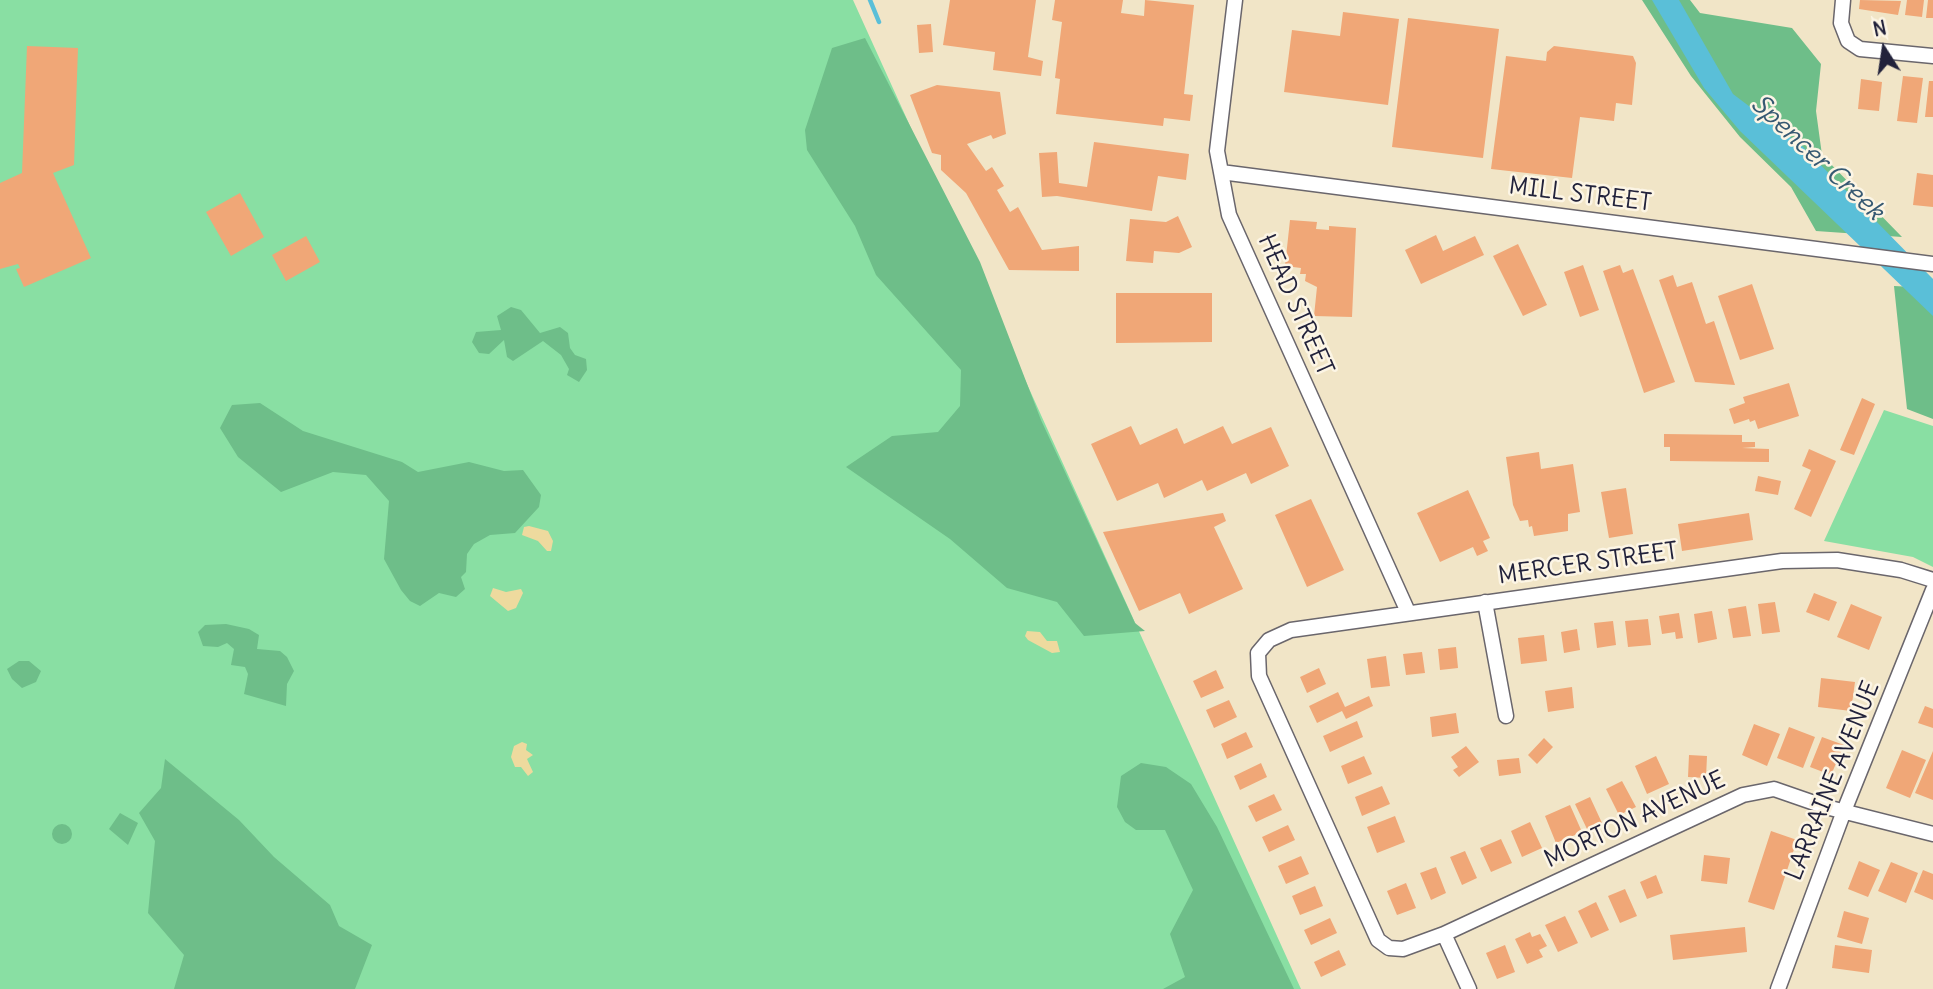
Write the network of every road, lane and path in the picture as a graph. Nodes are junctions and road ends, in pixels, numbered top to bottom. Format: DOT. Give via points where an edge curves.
graph roads {
  1 [pos="1236,0"];
  2 [pos="1843,0"];
  3 [pos="1933,56"];
  4 [pos="1220,172"];
  5 [pos="1933,264"];
  6 [pos="1933,580"];
  7 [pos="1933,590"];
  8 [pos="1485,602"];
  9 [pos="1408,612"];
  10 [pos="1506,716"];
  11 [pos="1844,811"];
  12 [pos="1933,835"];
  13 [pos="1444,934"];
  14 [pos="1469,989"];
  15 [pos="1778,989"];
  1 -- 4 [label="street, HEAD STREET" via="1219,125"];
  2 -- 3 [label="street" via="1841,23 1848,41 1860,49"];
  4 -- 5 [label="street, MILL STREET"];
  4 -- 9 [label="street, HEAD STREET" via="1229,215"];
  6 -- 8 [label="street, MERCER STREET" via="1837,559 1782,561"];
  7 -- 11 [label="street, LARRAINE AVENUE"];
  8 -- 9 [label="street, MERCER STREET"];
  8 -- 10 [label="street"];
  9 -- 13 [label="street, MERCER STREET" via="1291,630 1269,640 1258,653 1259,676 1378,940 1389,948 1403,949"];
  11 -- 12 [label="street, MORTON AVENUE"];
  11 -- 13 [label="street, MORTON AVENUE" via="1774,789 1743,794"];
  11 -- 15 [label="street, LARRAINE AVENUE"];
  13 -- 14 [label="street"];
}
